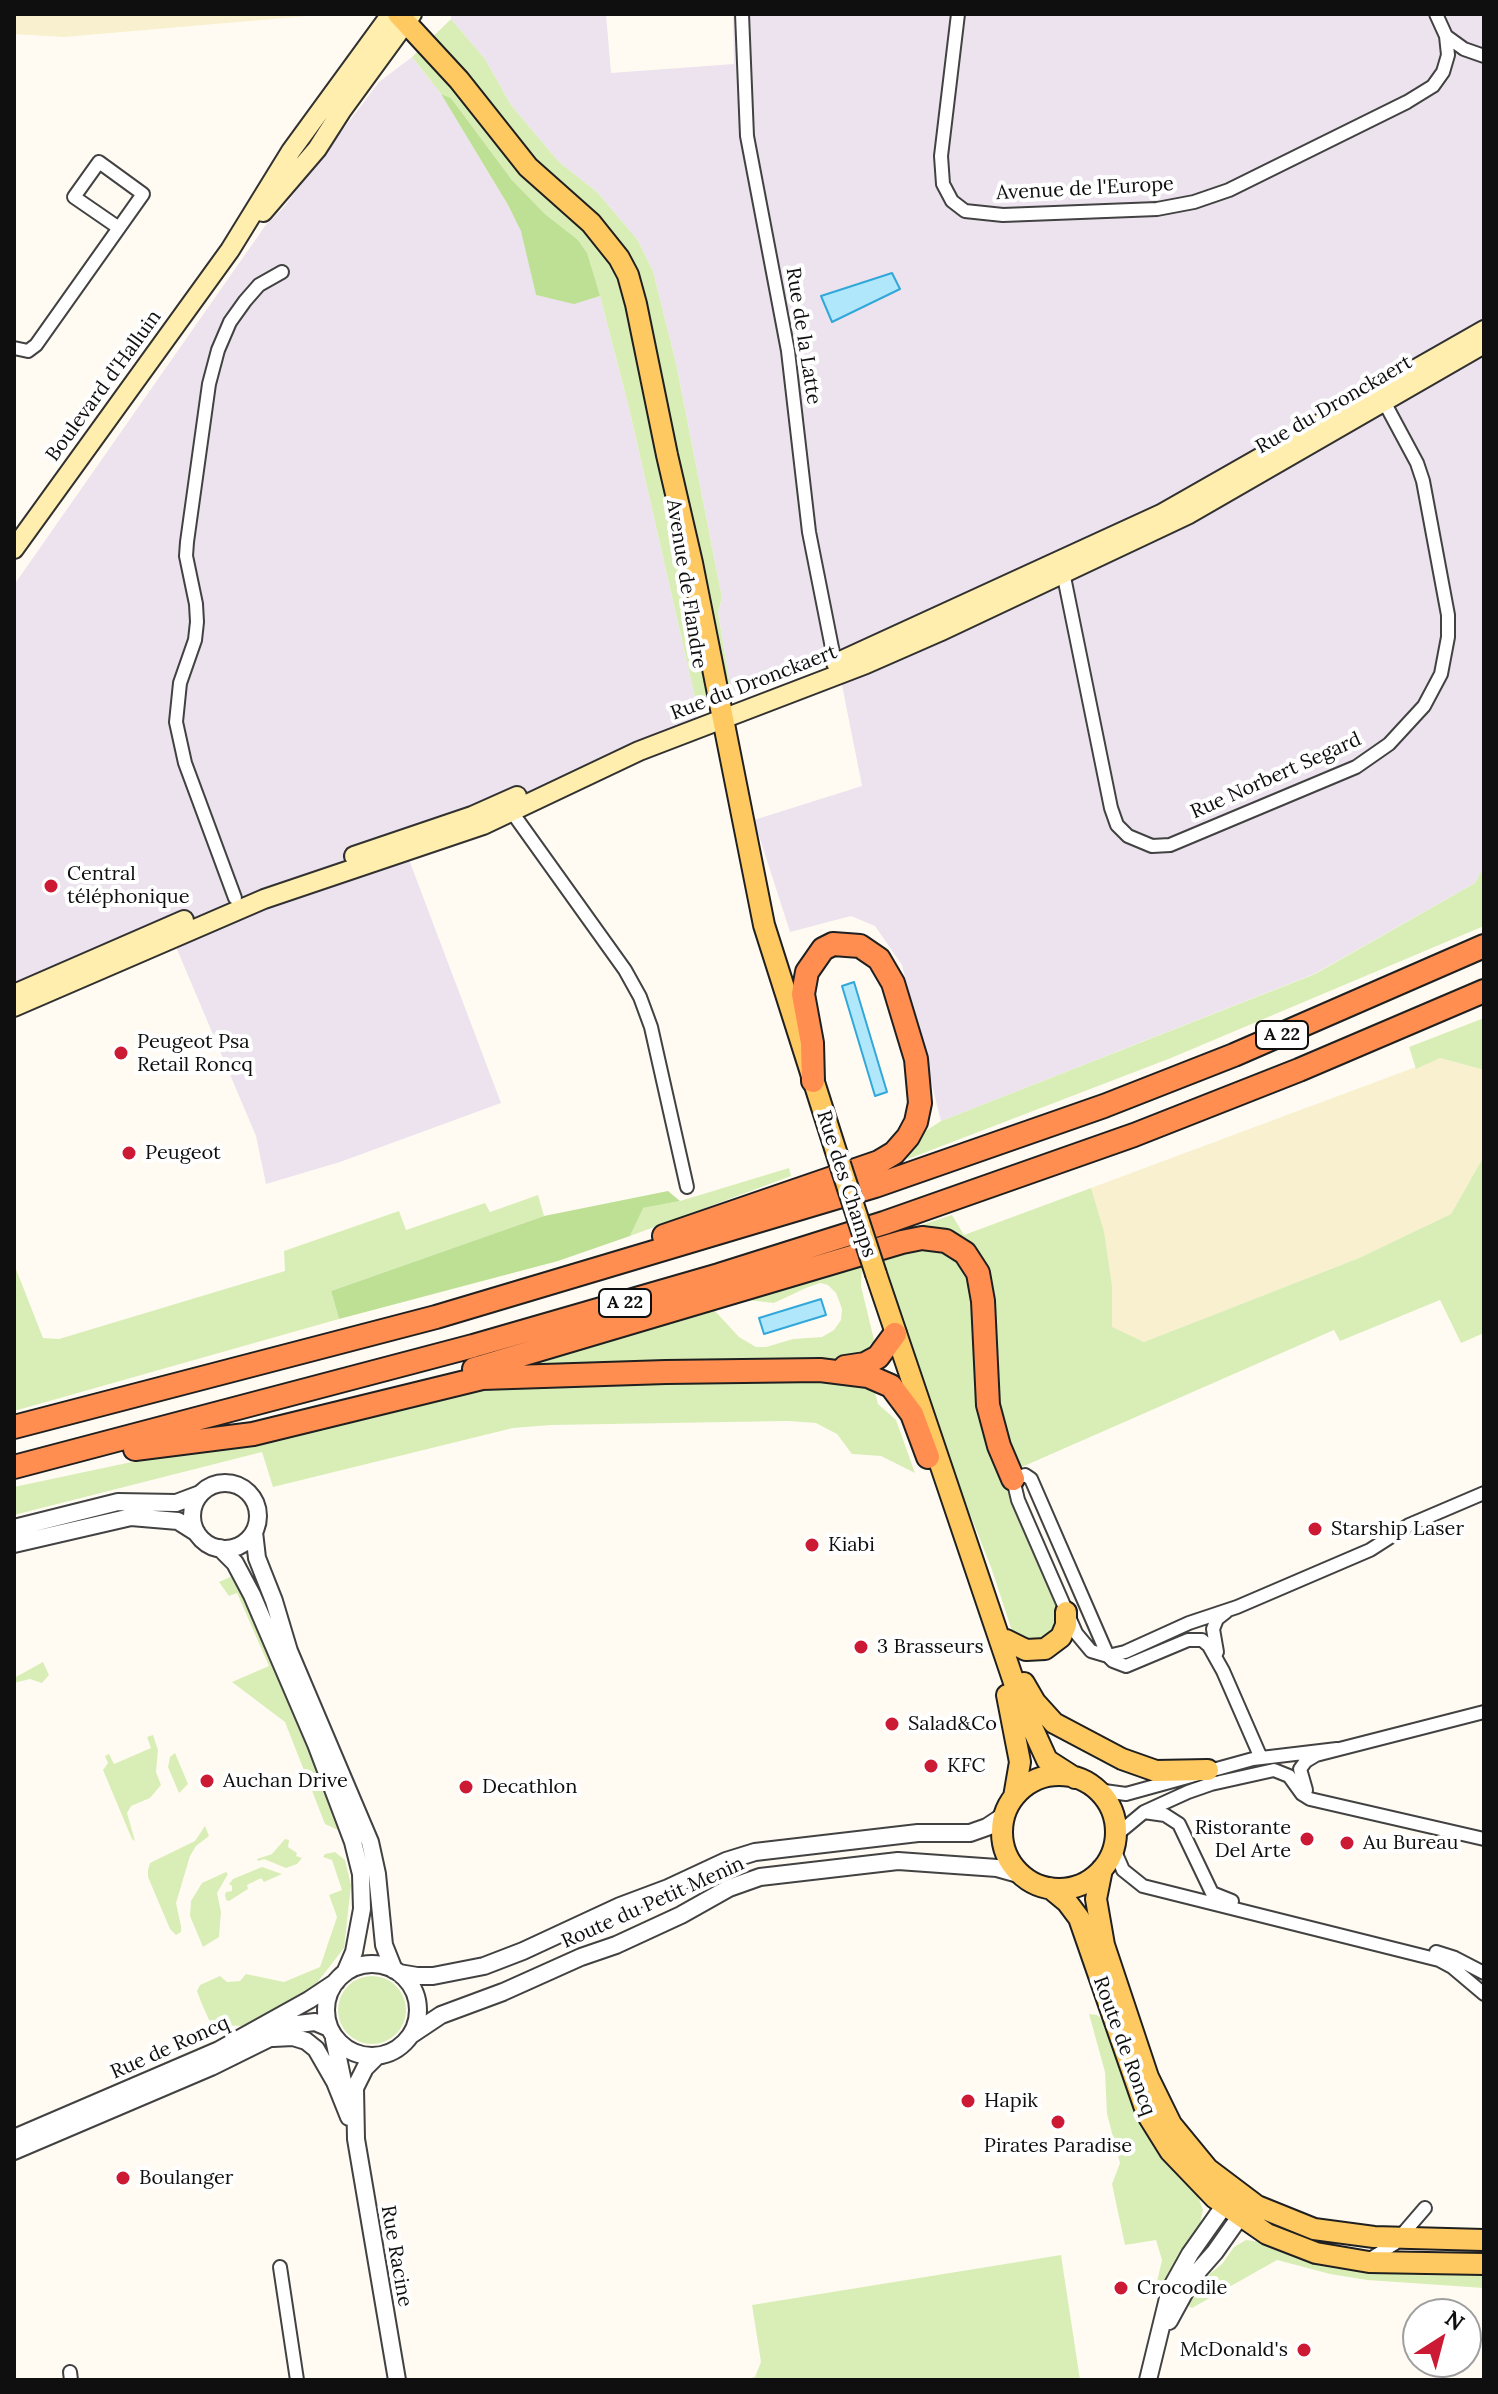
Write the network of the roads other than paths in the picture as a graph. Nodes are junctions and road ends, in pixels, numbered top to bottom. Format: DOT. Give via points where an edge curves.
graph roads {
  1 [pos="742,14"];
  2 [pos="958,14"];
  3 [pos="1436,14"];
  4 [pos="404,15"];
  5 [pos="1446,36"];
  6 [pos="1484,56"];
  7 [pos="119,228"];
  8 [pos="282,272"];
  9 [pos="1484,330"];
  10 [pos="1484,344"];
  11 [pos="14,348"];
  12 [pos="1380,395"];
  13 [pos="14,549"];
  14 [pos="1062,568"];
  15 [pos="835,663"];
  16 [pos="716,715"];
  17 [pos="508,807"];
  18 [pos="235,898"];
  19 [pos="1484,940"];
  20 [pos="1484,946"];
  21 [pos="1456,957"];
  22 [pos="1484,991"];
  23 [pos="14,994"];
  24 [pos="14,1007"];
  25 [pos="1484,1007"];
  26 [pos="1299,1070"];
  27 [pos="813,1081"];
  28 [pos="687,1187"];
  29 [pos="436,1317"];
  30 [pos="895,1334"];
  31 [pos="820,1370"];
  32 [pos="375,1404"];
  33 [pos="925,1424"];
  34 [pos="14,1427"];
  35 [pos="928,1457"];
  36 [pos="22,1465"];
  37 [pos="1013,1479"];
  38 [pos="202,1493"];
  39 [pos="1484,1493"];
  40 [pos="14,1528"];
  41 [pos="254,1532"];
  42 [pos="197,1533"];
  43 [pos="14,1544"];
  44 [pos="220,1548"];
  45 [pos="987,1604"];
  46 [pos="1228,1610"];
  47 [pos="1066,1612"];
  48 [pos="1006,1640"];
  49 [pos="1108,1656"];
  50 [pos="1223,1671"];
  51 [pos="1484,1712"];
  52 [pos="1337,1749"];
  53 [pos="1261,1758"];
  54 [pos="1208,1770"];
  55 [pos="1075,1778"];
  56 [pos="1097,1790"];
  57 [pos="1317,1800"];
  58 [pos="1010,1806"];
  59 [pos="1144,1812"];
  60 [pos="1484,1839"];
  61 [pos="1114,1842"];
  62 [pos="1102,1869"];
  63 [pos="1022,1875"];
  64 [pos="1050,1888"];
  65 [pos="397,1971"];
  66 [pos="1484,1973"];
  67 [pos="340,1977"];
  68 [pos="1484,1994"];
  69 [pos="332,2032"];
  70 [pos="411,2035"];
  71 [pos="268,2039"];
  72 [pos="377,2056"];
  73 [pos="349,2117"];
  74 [pos="14,2138"];
  75 [pos="356,2139"];
  76 [pos="14,2151"];
  77 [pos="1237,2204"];
  78 [pos="1425,2208"];
  79 [pos="1399,2238"];
  80 [pos="1484,2240"];
  81 [pos="1364,2261"];
  82 [pos="1484,2264"];
  83 [pos="280,2267"];
  84 [pos="297,2380"];
  85 [pos="397,2380"];
  86 [pos="1148,2380"];
  1 -- 15 [label="street, Rue de la Latte" via="747,136 788,351 809,532"];
  2 -- 5 [label="street, Avenue de l'Europe" via="941,175 959,207 987,215 1157,209 1218,195 1433,86 1447,63"];
  3 -- 5 [label="street"];
  4 -- 13 [label="main road, Boulevard d'Halluin" via="317,149 230,250"];
  4 -- 16 [label="main road, Avenue de Flandre" via="468,75 513,149 591,223 624,267 667,455 689,618"];
  5 -- 6 [label="street"];
  7 -- 7 [label="street" via="143,194 99,162 74,197"];
  7 -- 11 [label="street" via="36,345 28,351"];
  8 -- 18 [label="street" via="245,301 218,350 187,542 197,622 180,683 176,722 185,763"];
  9 -- 12 [label="main road, Rue du Dronckaert"];
  10 -- 12 [label="main road, Rue du Dronckaert"];
  12 -- 14 [label="main road, Rue du Dronckaert"];
  12 -- 14 [label="street, Rue Norbert Segard" via="1423,481 1448,637 1441,674 1424,706 1389,744 1356,767 1170,845 1135,840 1117,825 1111,808"];
  14 -- 15 [label="main road, Rue du Dronckaert"];
  14 -- 16 [label="main road, Rue du Dronckaert" via="880,658"];
  15 -- 16 [label="main road, Rue du Dronckaert"];
  16 -- 17 [label="main road, Rue du Dronckaert"];
  16 -- 27 [label="main road, Rue des Champs" via="733,839"];
  17 -- 18 [label="main road, Rue du Dronckaert"];
  17 -- 24 [label="main road, Rue du Dronckaert" via="471,830 264,899"];
  17 -- 28 [label="street" via="640,997"];
  18 -- 23 [label="main road, Rue du Dronckaert"];
  19 -- 21 [label="highway"];
  20 -- 21 [label="highway, A 22"];
  21 -- 29 [label="highway, A 22" via="1260,1045 1015,1138 801,1210"];
  22 -- 26 [label="highway, A 22"];
  25 -- 26 [label="highway" via="1367,1054"];
  26 -- 36 [label="highway, A 22" via="1025,1175 719,1275"];
  27 -- 29 [label="highway" via="803,994 807,972 833,944 860,946 879,959 893,983 916,1059 919,1113 894,1153 609,1256 506,1287"];
  27 -- 30 [label="main road, Rue des Champs, bridge"];
  29 -- 34 [label="highway, A 22"];
  30 -- 31 [label="highway" via="885,1351 865,1364"];
  30 -- 33 [label="main road, Rue des Champs"];
  31 -- 32 [label="highway" via="498,1377"];
  31 -- 35 [label="highway" via="868,1376 891,1386 912,1414"];
  32 -- 36 [label="highway" via="228,1439"];
  32 -- 37 [label="highway" via="450,1376 902,1242 931,1238 960,1248 978,1273 988,1405"];
  33 -- 35 [label="main road, Rue des Champs"];
  33 -- 45 [label="main road, Rue des Champs"];
  35 -- 58 [label="main road, Rue des Champs" via="1014,1720 1021,1769"];
  37 -- 47 [label="street"];
  37 -- 49 [label="street" via="1031,1479"];
  38 -- 40 [label="street" via="180,1503 118,1502"];
  38 -- 41 [label="street" via="221,1484 245,1490 257,1508"];
  38 -- 42 [label="street" via="192,1512"];
  39 -- 46 [label="street" via="1409,1525 1370,1550"];
  41 -- 44 [label="street" via="238,1546"];
  41 -- 65 [label="street" via="257,1558 289,1651 370,1842 384,1945"];
  42 -- 43 [label="street" via="178,1521 131,1517"];
  42 -- 44 [label="street"];
  44 -- 67 [label="street" via="252,1595 353,1842 362,1909 354,1952"];
  45 -- 48 [label="main road"];
  45 -- 55 [label="main road, Rue des Champs" via="1043,1754"];
  46 -- 49 [label="street"];
  46 -- 50 [label="street" via="1217,1619 1213,1633"];
  47 -- 48 [label="main road" via="1061,1637 1045,1649 1026,1650"];
  47 -- 49 [label="street" via="1085,1646"];
  48 -- 54 [label="main road" via="1031,1695 1061,1728 1148,1769"];
  49 -- 50 [label="street" via="1126,1666 1198,1639 1209,1646"];
  50 -- 53 [label="street"];
  51 -- 52 [label="street"];
  52 -- 53 [label="street"];
  52 -- 57 [label="street" via="1310,1758 1300,1769 1306,1790"];
  53 -- 54 [label="street"];
  54 -- 56 [label="street" via="1126,1794"];
  55 -- 56 [label="main road"];
  55 -- 58 [label="main road" via="1042,1778 1027,1785"];
  56 -- 61 [label="main road" via="1113,1814"];
  57 -- 59 [label="street" via="1302,1794 1284,1773 1267,1770 1200,1787"];
  57 -- 60 [label="street"];
  58 -- 63 [label="main road" via="1002,1831 1004,1847"];
  58 -- 65 [label="street, Route du Petit Menin" via="983,1829 963,1834 918,1833 755,1852 484,1966 433,1976"];
  59 -- 61 [label="street"];
  59 -- 66 [label="street" via="1179,1824 1217,1897 1444,1954"];
  61 -- 62 [label="main road"];
  61 -- 68 [label="street" via="1123,1870 1143,1886 1439,1960"];
  62 -- 64 [label="main road" via="1078,1885"];
  62 -- 77 [label="main road, Route de Roncq" via="1096,1899 1104,1945 1156,2097 1185,2143"];
  63 -- 64 [label="main road"];
  63 -- 70 [label="street, Route du Petit Menin" via="997,1868 898,1861 760,1877 616,1945 441,2015"];
  64 -- 77 [label="main road, Route de Roncq" via="1079,1918 1151,2122 1185,2169"];
  65 -- 67 [label="street" via="369,1964"];
  65 -- 70 [label="street" via="417,2000 418,2018"];
  67 -- 69 [label="street" via="327,2001"];
  67 -- 74 [label="street, Rue de Roncq" via="227,2046"];
  69 -- 71 [label="street, Rue de Roncq" via="304,2022"];
  69 -- 72 [label="street" via="356,2054"];
  69 -- 73 [label="street, Rue Racine"];
  70 -- 72 [label="street" via="399,2048"];
  71 -- 73 [label="street" via="293,2037 316,2049"];
  71 -- 76 [label="street, Rue de Roncq"];
  72 -- 75 [label="street, Rue Racine" via="355,2088"];
  73 -- 75 [label="street, Rue Racine"];
  75 -- 85 [label="street, Rue Racine"];
  77 -- 79 [label="main road, Route de Roncq" via="1314,2229"];
  77 -- 81 [label="main road, Route de Roncq" via="1267,2234 1295,2247"];
  77 -- 86 [label="street" via="1184,2264 1170,2290"];
  78 -- 79 [label="street"];
  79 -- 80 [label="main road, Route de Roncq"];
  79 -- 81 [label="street"];
  81 -- 82 [label="main road, Route de Roncq"];
  83 -- 84 [label="street"];
}
